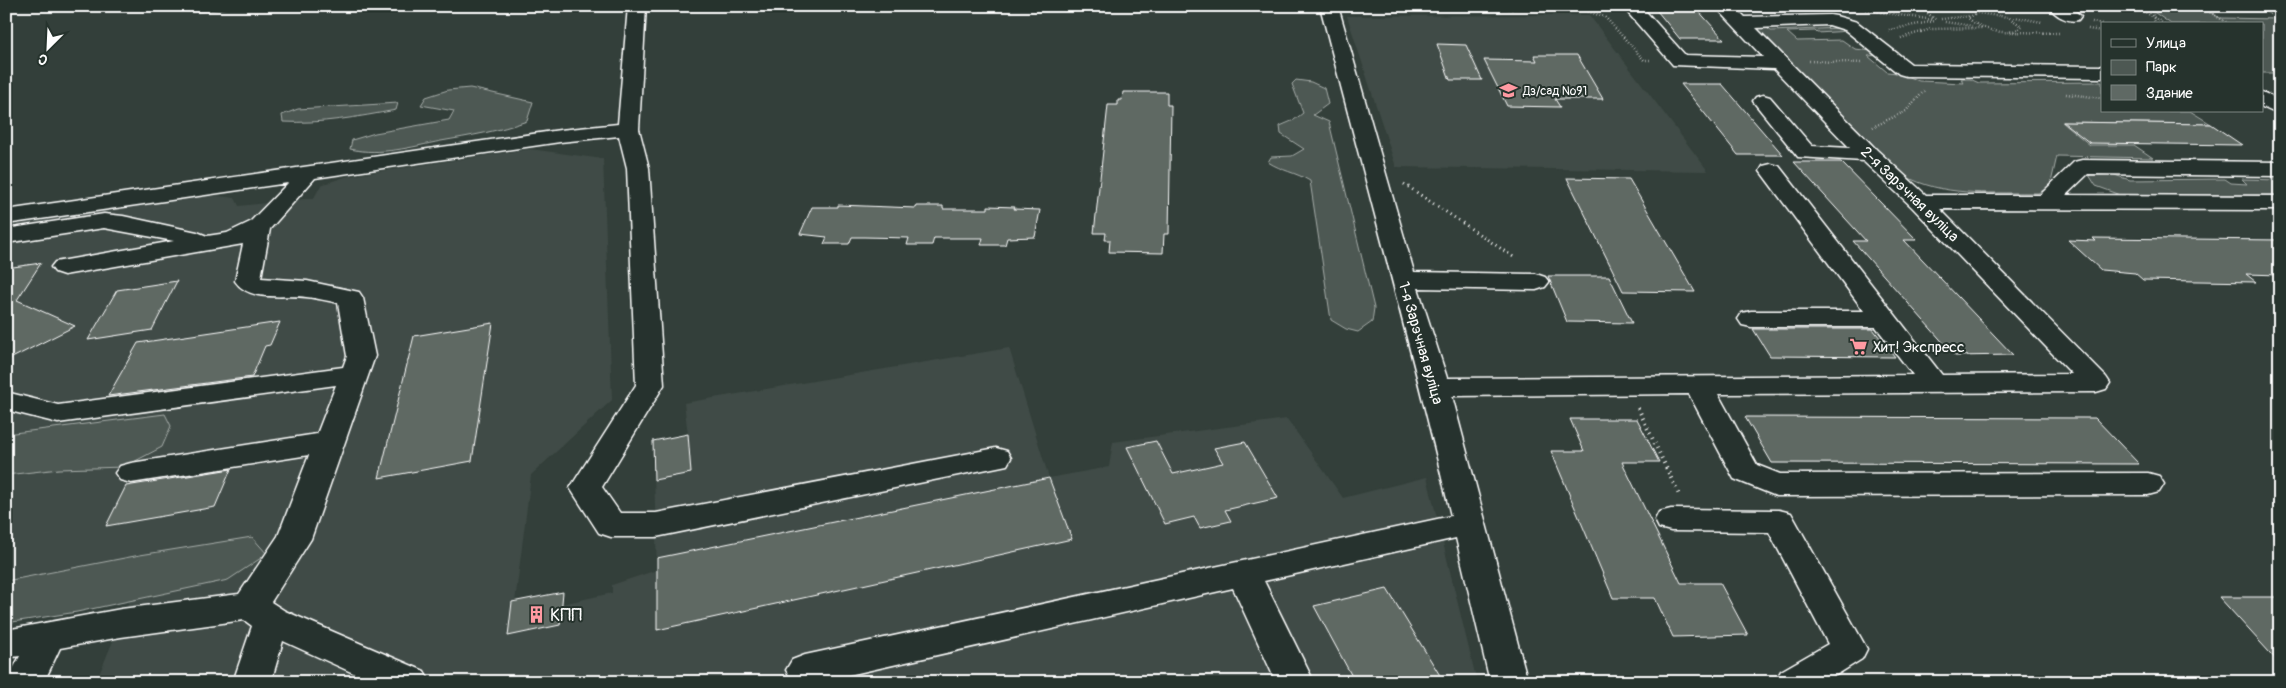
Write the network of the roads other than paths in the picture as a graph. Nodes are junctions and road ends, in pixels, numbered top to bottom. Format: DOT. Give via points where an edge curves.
graph roads {
  1 [pos="637,6"];
  2 [pos="1329,6"];
  3 [pos="1631,6"];
  4 [pos="1724,6"];
  5 [pos="1815,6"];
  6 [pos="2057,6"];
  7 [pos="1830,20"];
  8 [pos="1741,23"];
  9 [pos="2070,23"];
  10 [pos="1777,61"];
  11 [pos="2101,72"];
  12 [pos="2264,99"];
  13 [pos="1763,101"];
  14 [pos="2280,109"];
  15 [pos="628,129"];
  16 [pos="1862,147"];
  17 [pos="2280,169"];
  18 [pos="1770,171"];
  19 [pos="308,173"];
  20 [pos="1920,202"];
  21 [pos="2046,202"];
  22 [pos="2280,203"];
  23 [pos="6,216"];
  24 [pos="258,227"];
  25 [pos="6,236"];
  26 [pos="213,242"];
  27 [pos="64,267"];
  28 [pos="1403,280"];
  29 [pos="1536,282"];
  30 [pos="1751,319"];
  31 [pos="1885,319"];
  32 [pos="354,374"];
  33 [pos="1698,384"];
  34 [pos="1934,384"];
  35 [pos="1435,387"];
  36 [pos="6,401"];
  37 [pos="329,442"];
  38 [pos="996,458"];
  39 [pos="131,473"];
  40 [pos="2148,484"];
  41 [pos="1681,520"];
  42 [pos="1470,523"];
  43 [pos="1243,573"];
  44 [pos="261,613"];
  45 [pos="48,636"];
  46 [pos="6,644"];
  47 [pos="805,670"];
  48 [pos="25,682"];
  49 [pos="252,682"];
  50 [pos="411,682"];
  51 [pos="1295,682"];
  52 [pos="1510,682"];
  53 [pos="1794,682"];
  1 -- 15 [label="street"];
  2 -- 28 [label="street, 1-я Зарэчная вуліца"];
  3 -- 10 [label="street" via="1680,61"];
  4 -- 8 [label="street, 2-я Зарэчная вуліца"];
  5 -- 7 [label="street"];
  6 -- 9 [label="street"];
  7 -- 8 [label="street"];
  7 -- 11 [label="street" via="1851,26 1906,70"];
  8 -- 10 [label="street, 2-я Зарэчная вуліца"];
  10 -- 16 [label="street, 2-я Зарэчная вуліца"];
  12 -- 14 [label="street"];
  13 -- 16 [label="street" via="1806,152"];
  15 -- 19 [label="street"];
  15 -- 38 [label="street" via="638,168 650,385 586,488 611,525 656,525"];
  16 -- 20 [label="street, 2-я Зарэчная вуліца"];
  17 -- 21 [label="street" via="2082,167"];
  18 -- 31 [label="street"];
  19 -- 23 [label="street"];
  19 -- 24 [label="street"];
  20 -- 21 [label="street"];
  20 -- 34 [label="street, 2-я Зарэчная вуліца" via="2096,383"];
  21 -- 22 [label="street"];
  24 -- 26 [label="street" via="234,239"];
  24 -- 32 [label="street" via="248,281 258,287 307,289 350,298 361,356"];
  25 -- 26 [label="street" via="104,221"];
  26 -- 27 [label="street"];
  28 -- 29 [label="street"];
  28 -- 35 [label="street, 1-я Зарэчная вуліца"];
  30 -- 31 [label="street"];
  31 -- 34 [label="street"];
  32 -- 36 [label="street" via="58,414"];
  32 -- 37 [label="street"];
  33 -- 34 [label="street"];
  33 -- 35 [label="street"];
  33 -- 40 [label="street" via="1745,472 1776,485"];
  35 -- 42 [label="street, 1-я Зарэчная вуліца"];
  37 -- 39 [label="street"];
  37 -- 44 [label="street" via="294,539"];
  41 -- 53 [label="street" via="1779,521 1849,649"];
  42 -- 43 [label="street"];
  42 -- 52 [label="street, 1-я Зарэчная вуліца"];
  43 -- 47 [label="street"];
  43 -- 51 [label="street"];
  44 -- 45 [label="street" via="121,623"];
  44 -- 49 [label="street"];
  44 -- 50 [label="street"];
  45 -- 46 [label="street"];
  45 -- 48 [label="street"];
}
